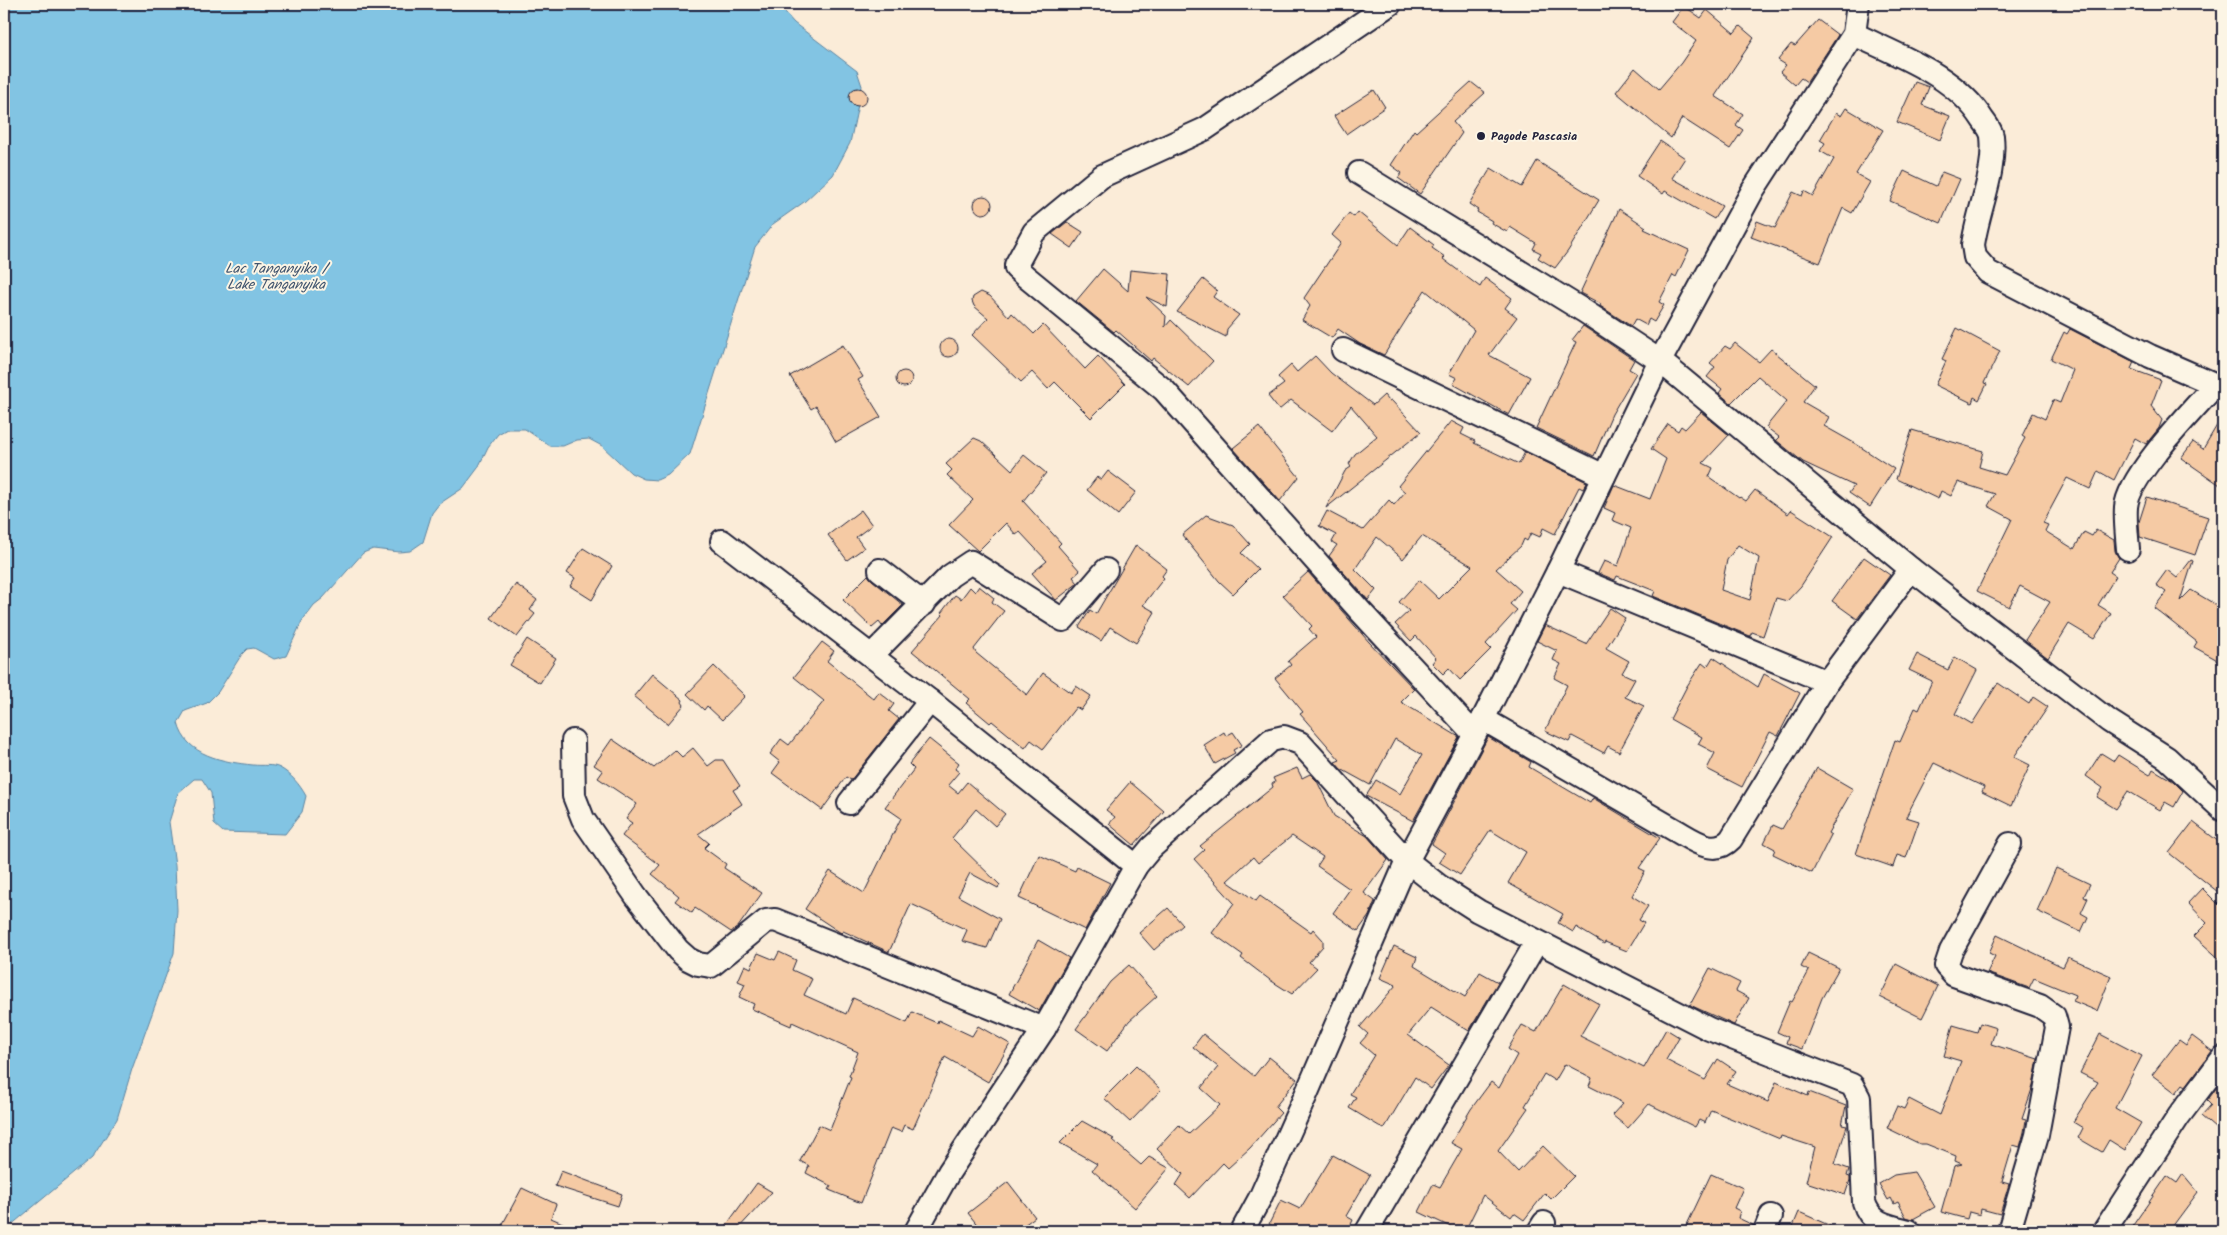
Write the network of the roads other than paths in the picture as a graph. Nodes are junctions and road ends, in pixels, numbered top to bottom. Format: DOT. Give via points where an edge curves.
graph roads {
  1 [pos="1390,4"];
  2 [pos="1858,4"];
  3 [pos="1854,34"];
  4 [pos="1359,174"];
  5 [pos="1343,350"];
  6 [pos="1660,361"];
  7 [pos="2219,386"];
  8 [pos="1604,476"];
  9 [pos="722,541"];
  10 [pos="2128,549"];
  11 [pos="880,570"];
  12 [pos="1106,570"];
  13 [pos="1911,570"];
  14 [pos="1558,571"];
  15 [pos="924,604"];
  16 [pos="872,655"];
  17 [pos="1827,682"];
  18 [pos="930,701"];
  19 [pos="1478,727"];
  20 [pos="573,741"];
  21 [pos="849,804"];
  22 [pos="2223,810"];
  23 [pos="2010,844"];
  24 [pos="1408,861"];
  25 [pos="1136,866"];
  26 [pos="1536,943"];
  27 [pos="1044,1029"];
  28 [pos="2223,1058"];
  29 [pos="916,1231"];
  30 [pos="1242,1231"];
  31 [pos="1367,1231"];
  32 [pos="1909,1231"];
  33 [pos="2009,1231"];
  34 [pos="2104,1231"];
  1 -- 19 [label="street" via="1205,129 1102,176 1034,232 1016,268 1164,390 1362,614"];
  2 -- 3 [label="street"];
  3 -- 6 [label="street" via="1752,190"];
  3 -- 7 [label="street" via="1943,80 1973,104 1992,134 1991,167 1973,246 1975,257 1988,272 2150,356"];
  4 -- 6 [label="street"];
  5 -- 8 [label="street"];
  6 -- 8 [label="street"];
  6 -- 13 [label="street"];
  7 -- 10 [label="street" via="2152,458 2133,488 2126,506"];
  8 -- 14 [label="street"];
  9 -- 16 [label="street"];
  11 -- 15 [label="street"];
  12 -- 15 [label="street" via="1063,620 971,562 950,576"];
  13 -- 17 [label="street"];
  13 -- 22 [label="street" via="2103,716 2167,758"];
  14 -- 17 [label="street"];
  14 -- 19 [label="street"];
  15 -- 16 [label="street"];
  16 -- 18 [label="street"];
  17 -- 19 [label="street" via="1731,839 1715,848 1702,845"];
  18 -- 21 [label="street"];
  18 -- 25 [label="street"];
  19 -- 24 [label="street"];
  20 -- 27 [label="street" via="574,796 583,819 636,896 688,959 711,966 766,921 775,920"];
  23 -- 33 [label="street" via="1951,951 1946,966 1954,975 2040,1006 2054,1016 2056,1026 2037,1135"];
  24 -- 25 [label="street" via="1300,743 1284,737 1271,740 1151,848"];
  24 -- 26 [label="street" via="1438,886"];
  24 -- 30 [label="street" via="1260,1198"];
  25 -- 27 [label="street"];
  26 -- 31 [label="street"];
  26 -- 32 [label="street" via="1709,1029 1852,1085 1858,1098 1866,1210 1881,1224"];
  27 -- 29 [label="street" via="949,1172"];
  28 -- 34 [label="street" via="2179,1116"];
}
